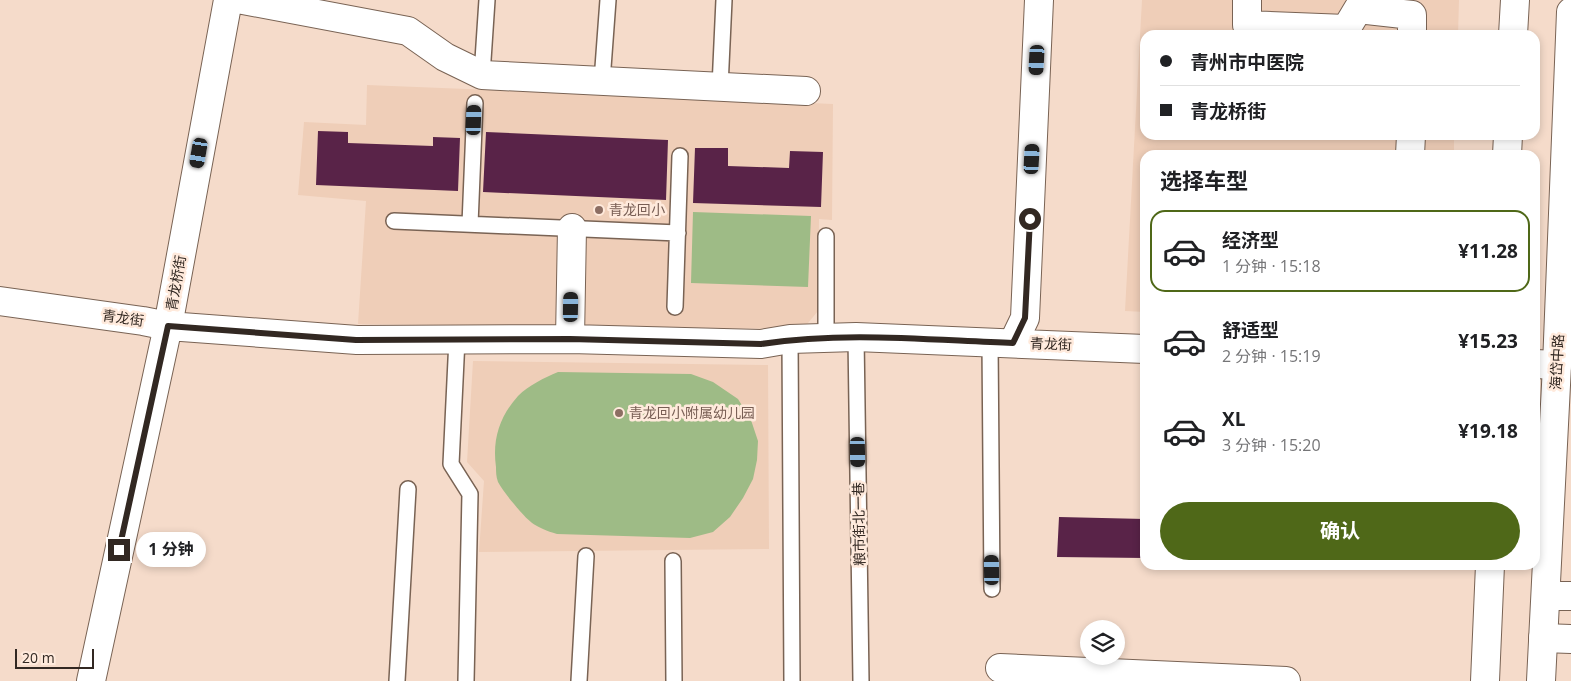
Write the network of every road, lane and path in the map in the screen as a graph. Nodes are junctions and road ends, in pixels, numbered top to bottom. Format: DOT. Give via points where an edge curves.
graph roads {
  1 [pos="228,0"];
  2 [pos="244,0"];
  3 [pos="487,0"];
  4 [pos="608,0"];
  5 [pos="724,0"];
  6 [pos="1039,0"];
  7 [pos="1246,0"];
  8 [pos="1515,0"];
  9 [pos="1571,12"];
  10 [pos="1412,30"];
  11 [pos="1513,30"];
  12 [pos="482,75"];
  13 [pos="602,81"];
  14 [pos="720,87"];
  15 [pos="806,91"];
  16 [pos="475,103"];
  17 [pos="680,156"];
  18 [pos="394,221"];
  19 [pos="470,224"];
  20 [pos="572,228"];
  21 [pos="678,232"];
  22 [pos="826,236"];
  23 [pos="0,301"];
  24 [pos="675,307"];
  25 [pos="168,326"];
  26 [pos="856,337"];
  27 [pos="826,338"];
  28 [pos="457,339"];
  29 [pos="570,339"];
  30 [pos="790,339"];
  31 [pos="1002,342"];
  32 [pos="1140,348"];
  33 [pos="1546,364"];
  34 [pos="408,489"];
  35 [pos="586,556"];
  36 [pos="673,561"];
  37 [pos="1490,570"];
  38 [pos="992,589"];
  39 [pos="1558,596"];
  40 [pos="1543,638"];
  41 [pos="1571,639"];
  42 [pos="1000,668"];
  43 [pos="91,681"];
  44 [pos="396,681"];
  45 [pos="466,681"];
  46 [pos="579,681"];
  47 [pos="674,681"];
  48 [pos="792,681"];
  49 [pos="862,681"];
  50 [pos="1286,681"];
  51 [pos="1485,681"];
  52 [pos="1541,681"];
  1 -- 25 [label="street, 青龙桥街"];
  2 -- 12 [label="street" via="408,31 445,57"];
  3 -- 12 [label="lane"];
  4 -- 13 [label="lane"];
  5 -- 14 [label="lane"];
  6 -- 31 [label="street" via="1025,318"];
  7 -- 10 [label="street" via="1246,25 1346,29 1358,9 1412,15"];
  8 -- 11 [label="street"];
  9 -- 33 [label="street, 海岱中路"];
  12 -- 13 [label="street"];
  13 -- 14 [label="street"];
  14 -- 15 [label="street"];
  16 -- 19 [label="lane"];
  17 -- 21 [label="lane"];
  18 -- 19 [label="lane"];
  19 -- 20 [label="lane"];
  20 -- 21 [label="lane"];
  20 -- 29 [label="street"];
  21 -- 24 [label="lane"];
  22 -- 27 [label="lane"];
  23 -- 25 [label="street, 青龙街"];
  25 -- 28 [label="street, 青龙街" via="356,340"];
  25 -- 43 [label="street, 青龙桥街"];
  26 -- 27 [label="street, 青龙街"];
  26 -- 31 [label="street, 青龙街"];
  26 -- 49 [label="lane, 粮市街北一巷"];
  27 -- 30 [label="street, 青龙街"];
  28 -- 29 [label="street, 青龙街"];
  28 -- 45 [label="lane" via="451,464 470,494"];
  29 -- 30 [label="street, 青龙街" via="761,344"];
  30 -- 48 [label="lane"];
  31 -- 32 [label="street, 青龙街"];
  31 -- 38 [label="lane"];
  33 -- 39 [label="street, 海岱中路"];
  34 -- 44 [label="lane"];
  35 -- 46 [label="lane"];
  36 -- 47 [label="lane"];
  37 -- 51 [label="street"];
  39 -- 40 [label="street, 海岱中路"];
  40 -- 41 [label="street"];
  40 -- 52 [label="street, 海岱中路"];
  42 -- 50 [label="street"];
}
